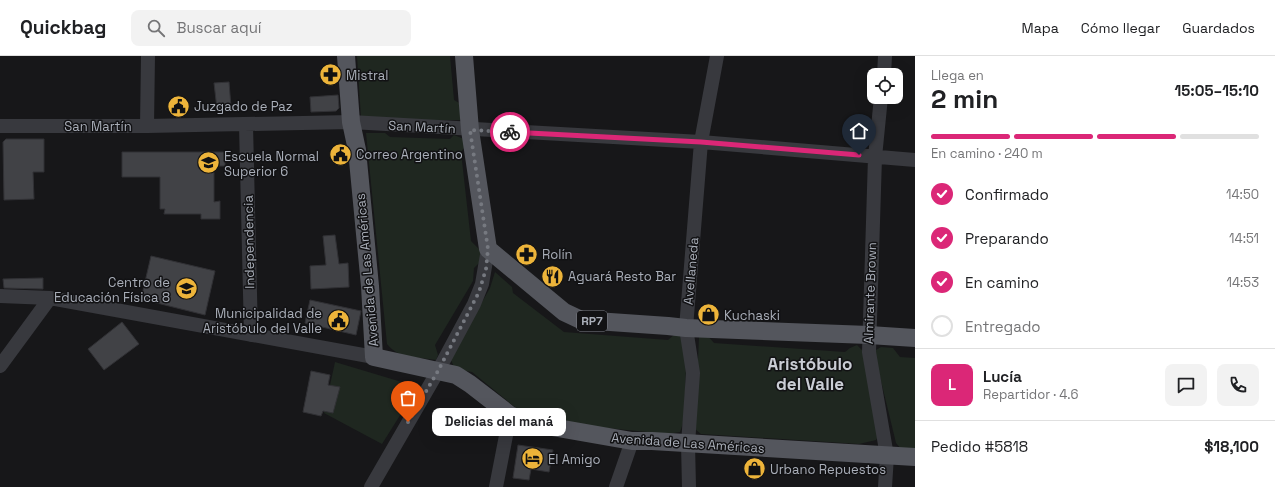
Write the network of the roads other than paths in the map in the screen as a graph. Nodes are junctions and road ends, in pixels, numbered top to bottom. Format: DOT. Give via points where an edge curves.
graph roads {
  1 [pos="148,56"];
  2 [pos="346,56"];
  3 [pos="464,56"];
  4 [pos="718,56"];
  5 [pos="886,56"];
  6 [pos="885,68"];
  7 [pos="880,104"];
  8 [pos="351,122"];
  9 [pos="246,125"];
  10 [pos="0,126"];
  11 [pos="147,126"];
  12 [pos="470,130"];
  13 [pos="701,142"];
  14 [pos="875,157"];
  15 [pos="915,160"];
  16 [pos="488,249"];
  17 [pos="0,296"];
  18 [pos="50,298"];
  19 [pos="686,328"];
  20 [pos="251,335"];
  21 [pos="869,335"];
  22 [pos="915,338"];
  23 [pos="374,357"];
  24 [pos="0,366"];
  25 [pos="438,371"];
  26 [pos="510,415"];
  27 [pos="632,441"];
  28 [pos="688,444"];
  29 [pos="887,456"];
  30 [pos="915,457"];
  31 [pos="371,487"];
  32 [pos="496,487"];
  33 [pos="616,487"];
  34 [pos="689,487"];
  35 [pos="885,487"];
  1 -- 11 [label="street"];
  2 -- 8 [label="main road, Avenida de Las Américas"];
  3 -- 12 [label="main road"];
  4 -- 13 [label="street, Avellaneda"];
  5 -- 6 [label="street"];
  7 -- 14 [label="street, Almirante Brown"];
  8 -- 9 [label="street, San Martín"];
  8 -- 12 [label="street, San Martín"];
  8 -- 23 [label="main road, Avenida de Las Américas" via="362,203"];
  9 -- 11 [label="street, San Martín"];
  9 -- 20 [label="street, Independencia"];
  10 -- 11 [label="street, San Martín"];
  12 -- 13 [label="street, San Martín"];
  12 -- 16 [label="main road"];
  13 -- 14 [label="street, San Martín"];
  13 -- 19 [label="street, Avellaneda"];
  14 -- 15 [label="street, San Martín"];
  14 -- 21 [label="street, Almirante Brown"];
  16 -- 19 [label="main road, RP7" via="564,312 581,320"];
  16 -- 25 [label="street" via="486,269 479,292"];
  17 -- 18 [label="street"];
  18 -- 20 [label="street"];
  18 -- 24 [label="street"];
  19 -- 21 [label="main road, RP7"];
  19 -- 28 [label="street, Avellaneda" via="693,372"];
  20 -- 23 [label="street"];
  21 -- 22 [label="main road, RP7"];
  21 -- 29 [label="street, Almirante Brown" via="869,352"];
  23 -- 25 [label="main road, Avenida de Las Américas"];
  25 -- 26 [label="main road, Avenida de Las Américas" via="456,375"];
  25 -- 31 [label="street"];
  26 -- 27 [label="main road, Avenida de Las Américas" via="529,423"];
  26 -- 32 [label="street"];
  27 -- 28 [label="main road, Avenida de Las Américas"];
  27 -- 33 [label="street"];
  28 -- 29 [label="main road, Avenida de Las Américas"];
  28 -- 34 [label="street, Avellaneda"];
  29 -- 30 [label="main road, Avenida de Las Américas"];
  29 -- 35 [label="street, Almirante Brown"];
}
